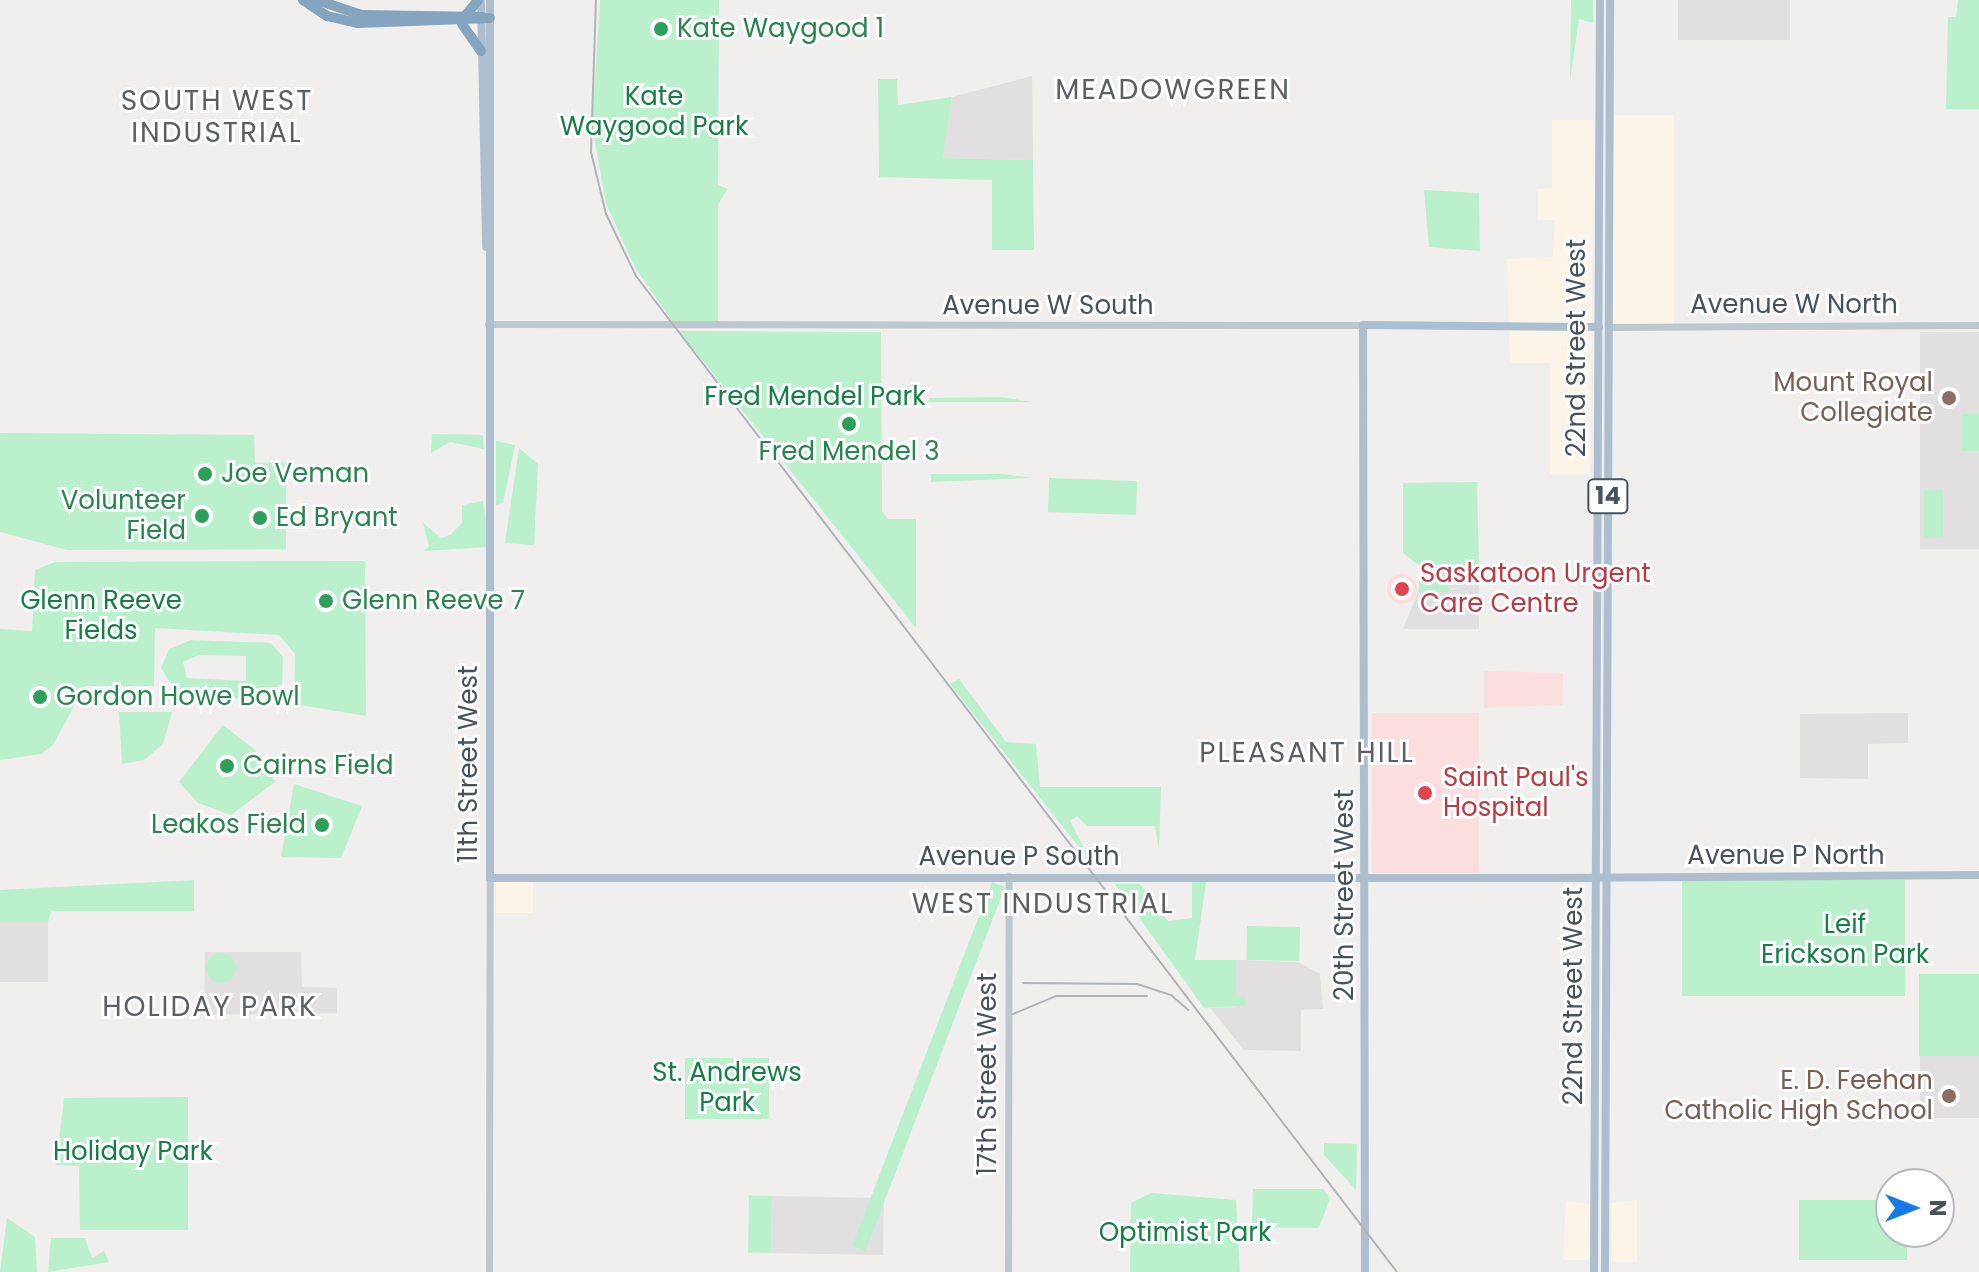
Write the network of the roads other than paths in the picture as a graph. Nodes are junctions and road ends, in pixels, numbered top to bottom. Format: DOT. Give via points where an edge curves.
graph roads {
  1 [pos="303,0"];
  2 [pos="317,0"];
  3 [pos="480,0"];
  4 [pos="490,0"];
  5 [pos="1600,0"];
  6 [pos="1610,0"];
  7 [pos="484,19"];
  8 [pos="463,20"];
  9 [pos="481,51"];
  10 [pos="488,257"];
  11 [pos="488,324"];
  12 [pos="1363,325"];
  13 [pos="1979,325"];
  14 [pos="1597,327"];
  15 [pos="1609,327"];
  16 [pos="1979,875"];
  17 [pos="1009,876"];
  18 [pos="1604,877"];
  19 [pos="490,878"];
  20 [pos="1365,878"];
  21 [pos="1594,878"];
  22 [pos="489,1272"];
  23 [pos="1008,1272"];
  24 [pos="1365,1272"];
  25 [pos="1594,1272"];
  26 [pos="1605,1272"];
  1 -- 8 [label="highway" via="343,20"];
  2 -- 8 [label="highway" via="361,15"];
  3 -- 7 [label="main road, 11th Street West"];
  3 -- 8 [label="highway"];
  4 -- 7 [label="main road, 11th Street West"];
  5 -- 14 [label="main road, 22nd Street West / 14"];
  6 -- 15 [label="main road, 22nd Street West / 14"];
  7 -- 8 [label="highway"];
  7 -- 9 [label="main road, 11th Street West"];
  7 -- 10 [label="main road, 11th Street West"];
  8 -- 9 [label="highway"];
  9 -- 10 [label="main road, 11th Street West"];
  10 -- 11 [label="main road, 11th Street West"];
  11 -- 12 [label="street, Avenue W South"];
  11 -- 19 [label="main road, 11th Street West"];
  12 -- 14 [label="main road, Avenue W South"];
  12 -- 20 [label="main road, 20th Street West"];
  13 -- 15 [label="street, Avenue W North"];
  14 -- 15 [label="main road, Avenue W South"];
  14 -- 21 [label="main road, 22nd Street West / 14"];
  15 -- 18 [label="main road, 22nd Street West / 14"];
  16 -- 18 [label="main road, Avenue P North"];
  17 -- 19 [label="main road, Avenue P South"];
  17 -- 20 [label="main road, Avenue P South"];
  17 -- 23 [label="street, 17th Street West"];
  18 -- 21 [label="main road, Avenue P North"];
  18 -- 26 [label="main road, 22nd Street West / 14"];
  19 -- 22 [label="street, 11th Street West"];
  20 -- 21 [label="main road, Avenue P South"];
  20 -- 24 [label="main road, 20th Street West"];
  21 -- 25 [label="main road, 22nd Street West / 14"];
}
